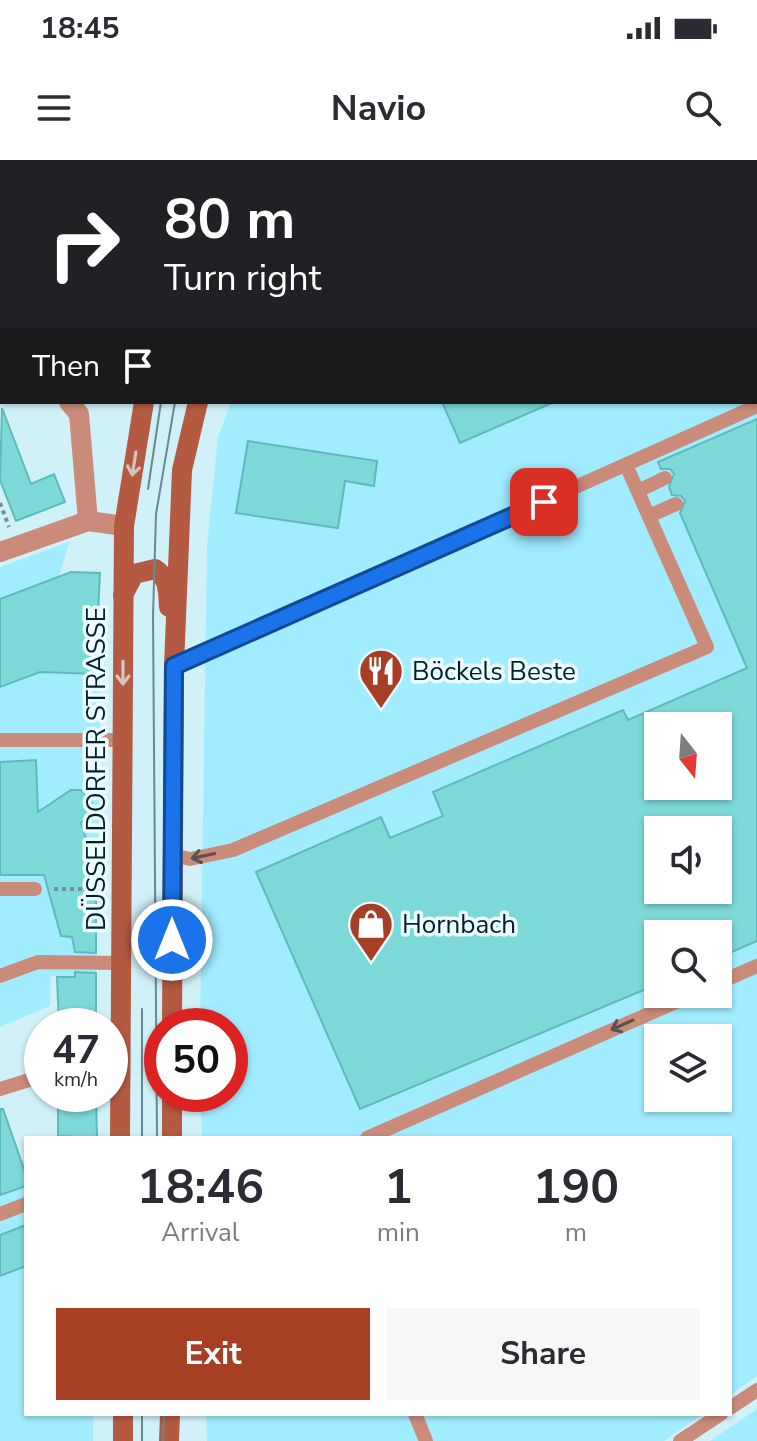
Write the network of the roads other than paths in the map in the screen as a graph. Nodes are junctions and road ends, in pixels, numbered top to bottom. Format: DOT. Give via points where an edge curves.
graph roads {
  1 [pos="71,404"];
  2 [pos="144,404"];
  3 [pos="198,404"];
  4 [pos="757,406"];
  5 [pos="626,465"];
  6 [pos="665,478"];
  7 [pos="638,491"];
  8 [pos="676,504"];
  9 [pos="649,516"];
  10 [pos="88,521"];
  11 [pos="124,526"];
  12 [pos="0,552"];
  13 [pos="123,595"];
  14 [pos="176,632"];
  15 [pos="174,666"];
  16 [pos="0,740"];
  17 [pos="122,740"];
  18 [pos="173,855"];
  19 [pos="0,889"];
  20 [pos="35,889"];
  21 [pos="121,963"];
  22 [pos="757,966"];
  23 [pos="0,976"];
  24 [pos="732,977"];
  25 [pos="119,1008"];
  26 [pos="172,1008"];
  27 [pos="662,1008"];
  28 [pos="24,1082"];
  29 [pos="0,1089"];
  30 [pos="119,1112"];
  31 [pos="172,1112"];
  32 [pos="120,1136"];
  33 [pos="172,1136"];
  34 [pos="372,1136"];
  35 [pos="24,1205"];
  36 [pos="0,1214"];
  37 [pos="757,1390"];
  38 [pos="732,1407"];
  39 [pos="123,1416"];
  40 [pos="170,1416"];
  41 [pos="416,1416"];
  42 [pos="718,1416"];
  43 [pos="123,1441"];
  44 [pos="169,1441"];
  45 [pos="426,1441"];
  46 [pos="680,1441"];
  1 -- 10 [label="street" via="79,414"];
  2 -- 11 [label="main road, DÜSSELDORFER STRASSE, one-way"];
  3 -- 14 [label="main road" via="182,470"];
  4 -- 5 [label="lane"];
  5 -- 7 [label="lane"];
  5 -- 15 [label="lane"];
  6 -- 7 [label="lane"];
  7 -- 9 [label="lane"];
  8 -- 9 [label="lane"];
  9 -- 18 [label="lane, one-way" via="707,647 233,850 190,859"];
  10 -- 11 [label="street"];
  10 -- 12 [label="street"];
  11 -- 13 [label="main road, DÜSSELDORFER STRASSE"];
  13 -- 14 [label="main road" via="134,574 155,569 162,574"];
  13 -- 17 [label="main road, DÜSSELDORFER STRASSE, one-way"];
  14 -- 15 [label="main road"];
  15 -- 18 [label="main road"];
  16 -- 17 [label="lane"];
  17 -- 21 [label="main road, DÜSSELDORFER STRASSE"];
  18 -- 26 [label="main road"];
  19 -- 20 [label="lane"];
  21 -- 23 [label="lane" via="38,962"];
  21 -- 25 [label="main road, DÜSSELDORFER STRASSE"];
  22 -- 24 [label="lane"];
  27 -- 34 [label="lane, one-way"];
  28 -- 29 [label="lane"];
  30 -- 32 [label="main road, DÜSSELDORFER STRASSE"];
  31 -- 33 [label="main road"];
  35 -- 36 [label="lane"];
  37 -- 38 [label="lane"];
  39 -- 43 [label="main road"];
  40 -- 44 [label="main road"];
  41 -- 45 [label="lane"];
  42 -- 46 [label="lane"];
}
